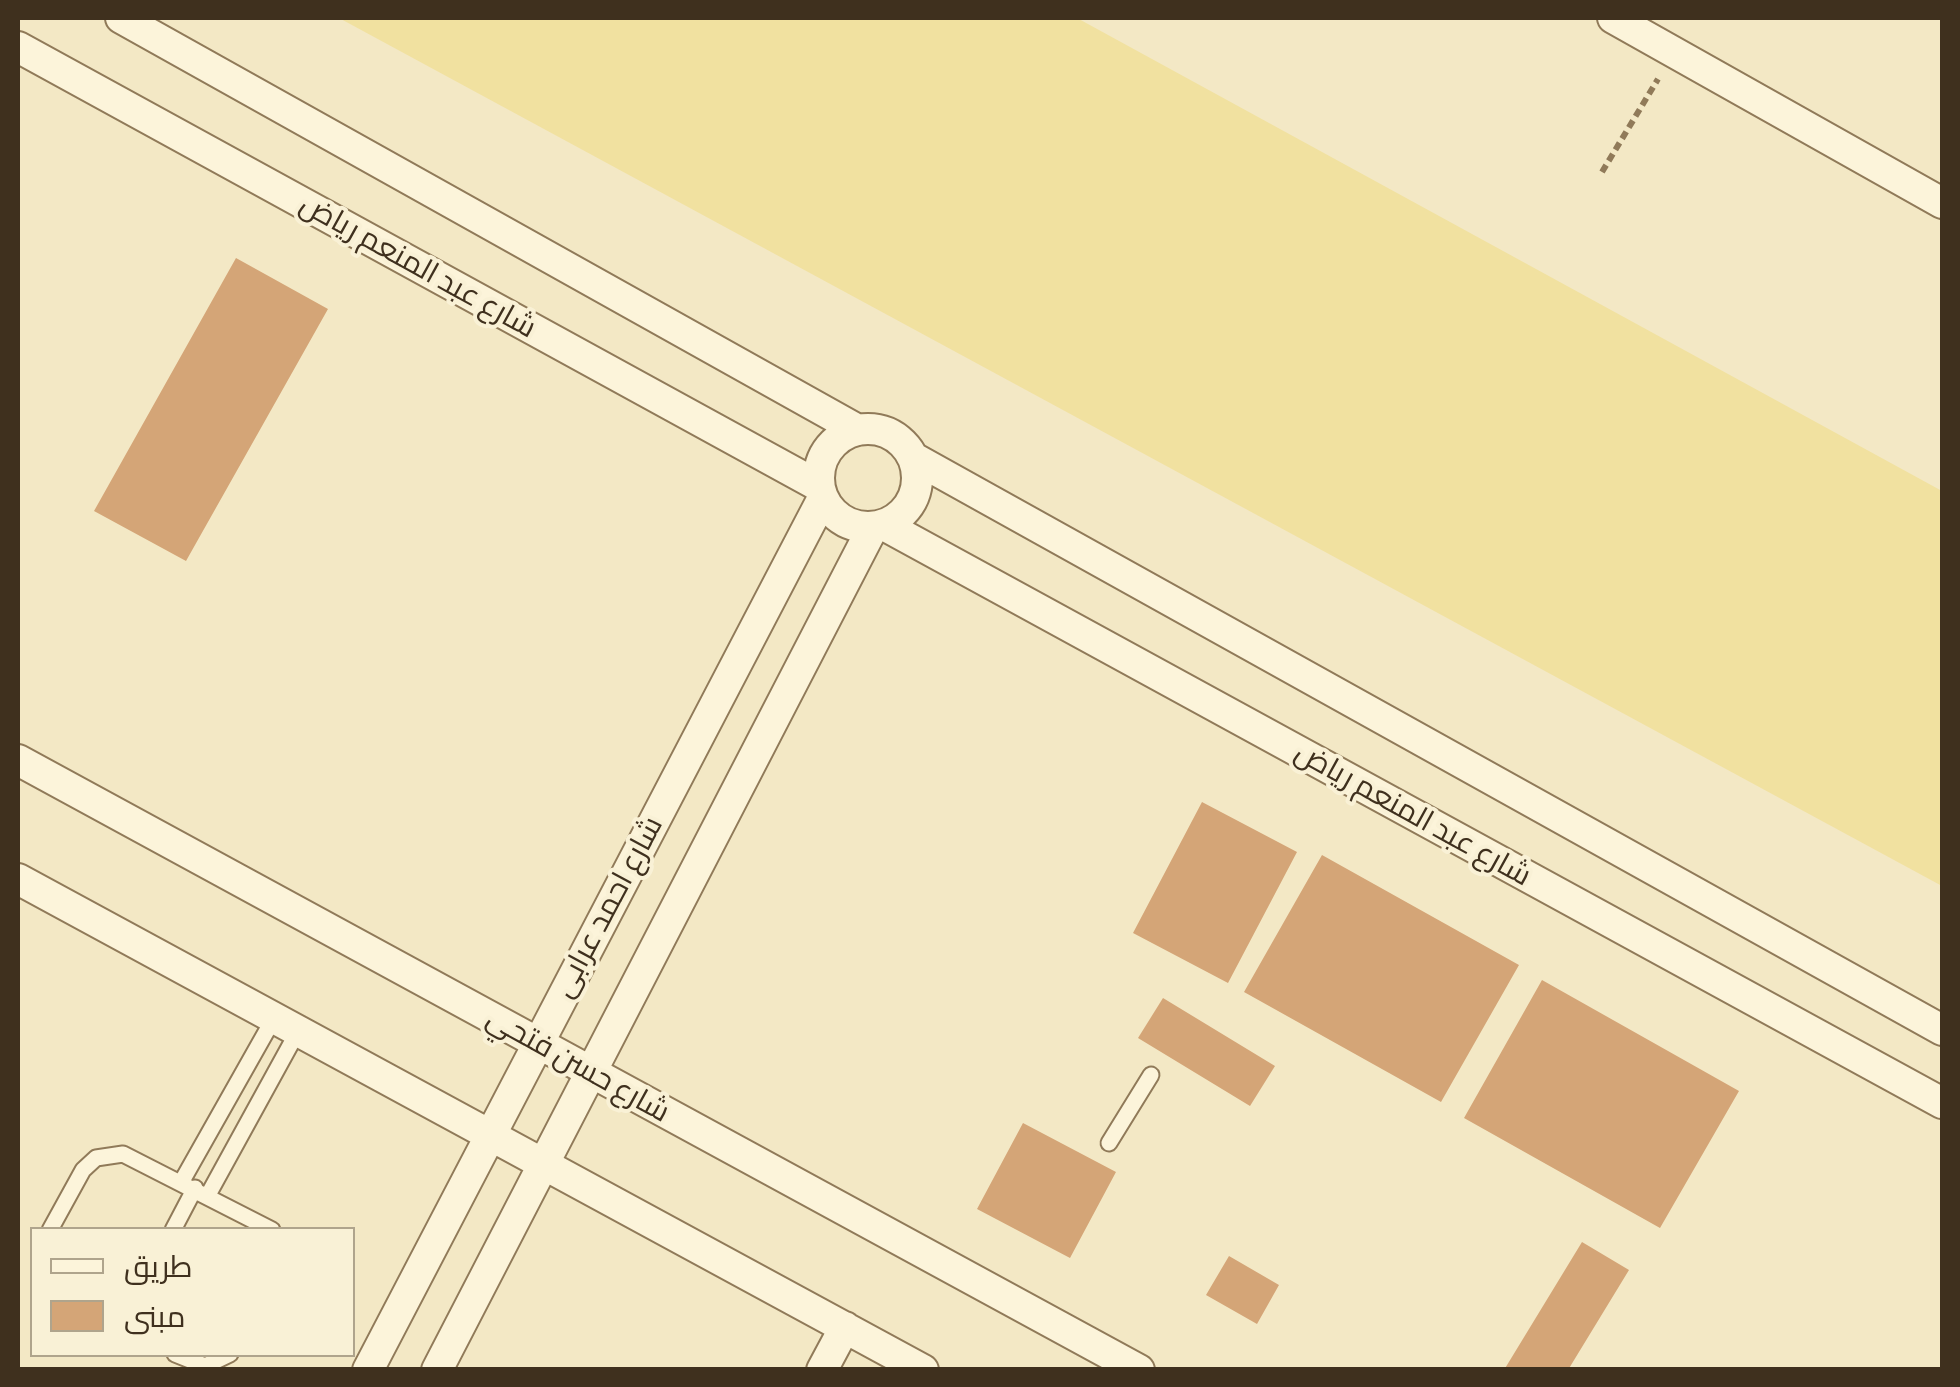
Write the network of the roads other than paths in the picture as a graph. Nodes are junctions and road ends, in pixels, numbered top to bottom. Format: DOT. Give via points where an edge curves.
graph roads {
  1 [pos="121,18"];
  2 [pos="1613,18"];
  3 [pos="18,47"];
  4 [pos="1942,203"];
  5 [pos="858,430"];
  6 [pos="914,458"];
  7 [pos="821,492"];
  8 [pos="878,526"];
  9 [pos="18,760"];
  10 [pos="18,878"];
  11 [pos="286,1024"];
  12 [pos="1942,1030"];
  13 [pos="537,1042"];
  14 [pos="592,1072"];
  15 [pos="1152,1075"];
  16 [pos="1942,1103"];
  17 [pos="490,1135"];
  18 [pos="1109,1143"];
  19 [pos="544,1164"];
  20 [pos="195,1188"];
  21 [pos="52,1227"];
  22 [pos="175,1227"];
  23 [pos="266,1227"];
  24 [pos="845,1327"];
  25 [pos="182,1357"];
  26 [pos="224,1357"];
  27 [pos="368,1370"];
  28 [pos="437,1370"];
  29 [pos="822,1370"];
  30 [pos="923,1370"];
  31 [pos="1139,1370"];
  1 -- 5 [label="street"];
  2 -- 4 [label="street"];
  3 -- 7 [label="street, شارع عبد المنعم رياض"];
  5 -- 6 [label="street" via="891,434"];
  5 -- 7 [label="street" via="827,450 818,474"];
  6 -- 8 [label="street" via="916,490 909,505"];
  6 -- 12 [label="street"];
  7 -- 8 [label="street" via="843,521"];
  7 -- 13 [label="street, شارع احمد عرابى"];
  8 -- 14 [label="street, شارع احمد عرابى"];
  8 -- 16 [label="street, شارع عبد المنعم رياض"];
  9 -- 13 [label="street, شارع حسن فتحي"];
  10 -- 11 [label="street"];
  11 -- 17 [label="street"];
  11 -- 20 [label="lane"];
  11 -- 20 [label="lane"];
  13 -- 14 [label="street, شارع حسن فتحي"];
  13 -- 17 [label="street, شارع احمد عرابى"];
  14 -- 19 [label="street, شارع احمد عرابى"];
  14 -- 31 [label="street, شارع حسن فتحي"];
  15 -- 18 [label="lane"];
  17 -- 19 [label="street"];
  17 -- 27 [label="street, شارع احمد عرابى"];
  19 -- 24 [label="street"];
  19 -- 28 [label="street, شارع احمد عرابى"];
  20 -- 21 [label="lane" via="123,1154 96,1158"];
  20 -- 22 [label="lane"];
  20 -- 23 [label="lane"];
  24 -- 29 [label="street"];
  24 -- 30 [label="street"];
  25 -- 26 [label="lane" via="204,1366"];
}
